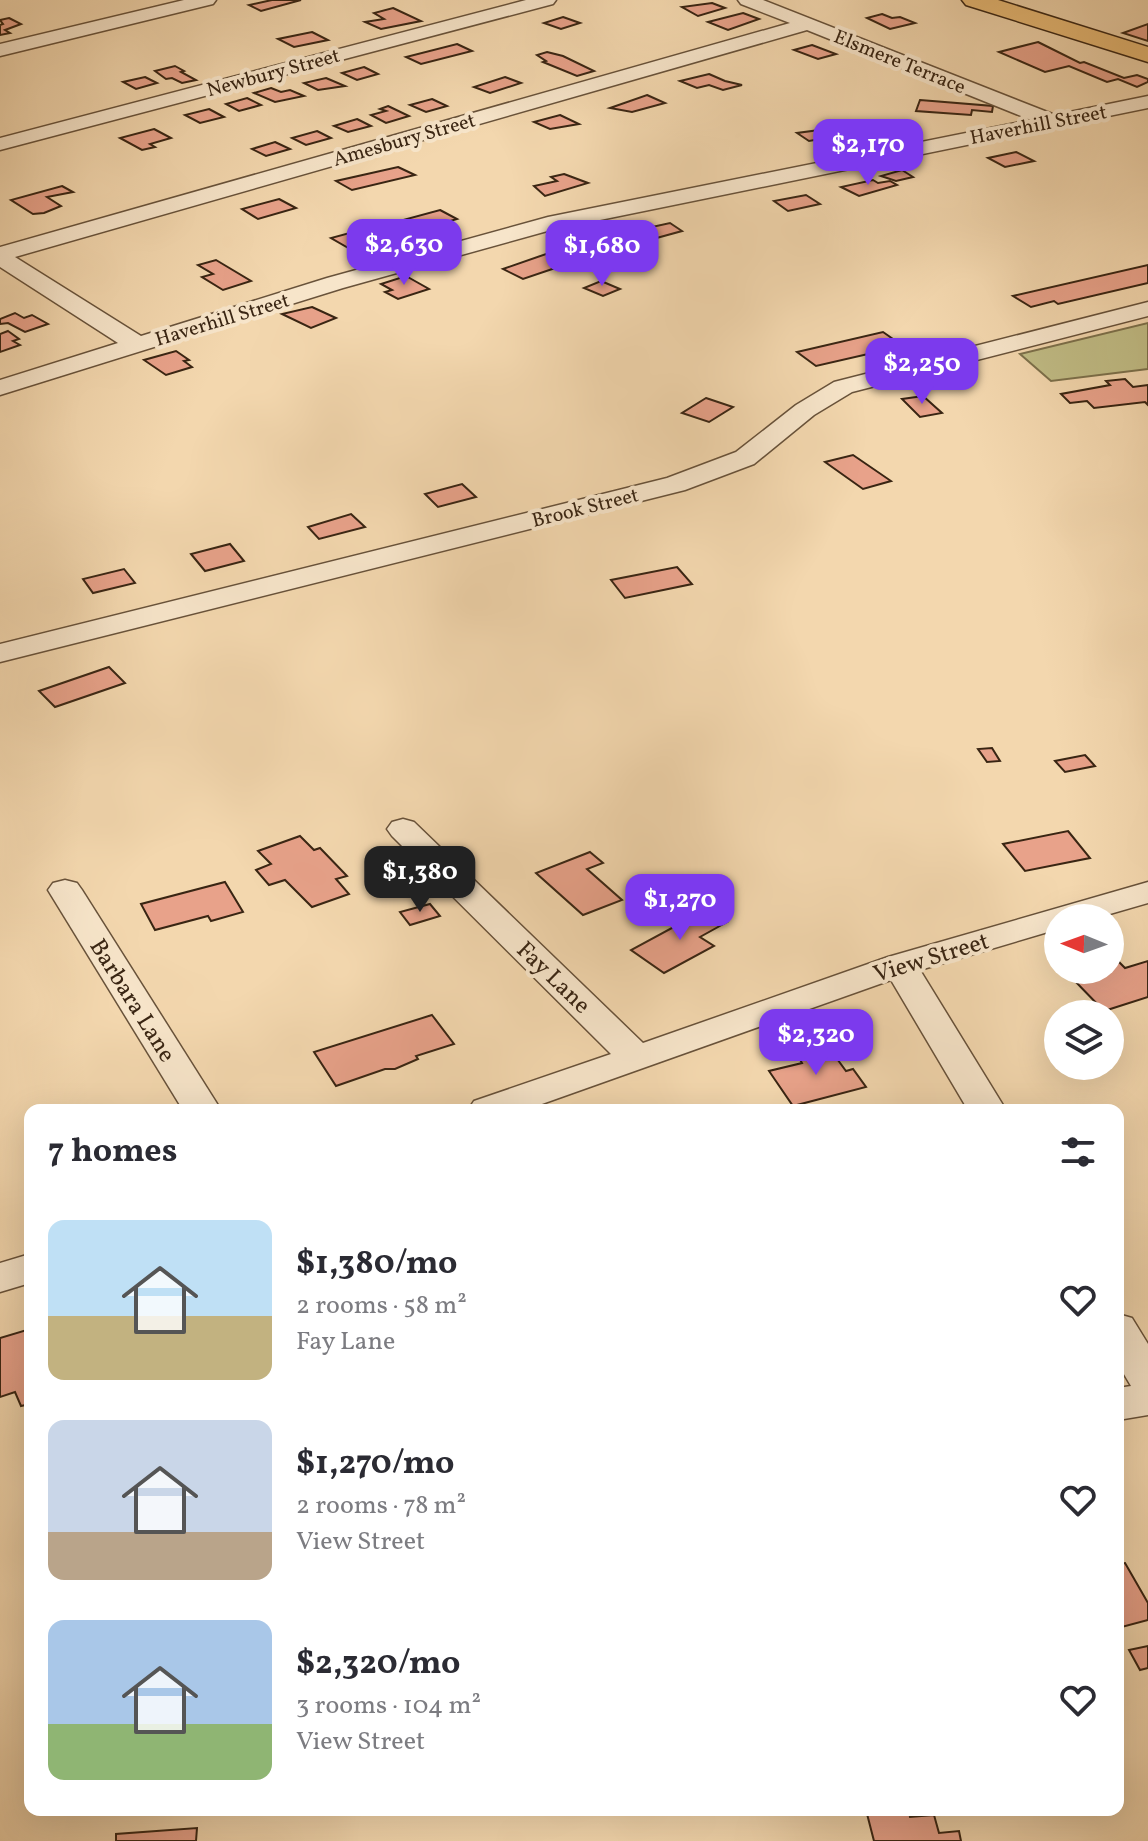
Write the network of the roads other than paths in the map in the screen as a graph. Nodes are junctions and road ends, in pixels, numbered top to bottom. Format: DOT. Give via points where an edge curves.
graph roads {
  1 [pos="207,0"];
  2 [pos="547,0"];
  3 [pos="747,0"];
  4 [pos="974,0"];
  5 [pos="808,24"];
  6 [pos="0,50"];
  7 [pos="1148,55"];
  8 [pos="1148,102"];
  9 [pos="1054,121"];
  10 [pos="0,144"];
  11 [pos="0,256"];
  12 [pos="1148,309"];
  13 [pos="138,345"];
  14 [pos="0,388"];
  15 [pos="0,653"];
  16 [pos="403,829"];
  17 [pos="65,890"];
  18 [pos="1148,892"];
  19 [pos="1107,904"];
  20 [pos="1044,922"];
  21 [pos="900,965"];
  22 [pos="636,1057"];
  23 [pos="198,1104"];
  24 [pos="504,1104"];
  25 [pos="983,1104"];
  26 [pos="24,1270"];
  27 [pos="0,1278"];
  28 [pos="1124,1339"];
  29 [pos="1148,1379"];
  30 [pos="1148,1399"];
  31 [pos="1124,1403"];
  1 -- 6 [label="street"];
  2 -- 10 [label="street, Newbury Street"];
  3 -- 5 [label="street, Elsmere Terrace"];
  4 -- 7 [label="main road"];
  5 -- 9 [label="street, Elsmere Terrace"];
  5 -- 11 [label="street, Amesbury Street"];
  8 -- 9 [label="street, Haverhill Street"];
  9 -- 13 [label="street, Haverhill Street" via="548,224"];
  11 -- 13 [label="street"];
  12 -- 15 [label="street, Brook Street" via="843,387 745,458 676,484"];
  13 -- 14 [label="street, Haverhill Street"];
  16 -- 22 [label="street, Fay Lane"];
  17 -- 23 [label="street, Barbara Lane"];
  18 -- 19 [label="street, View Street"];
  20 -- 21 [label="street, View Street"];
  21 -- 22 [label="street, View Street"];
  21 -- 25 [label="street"];
  22 -- 24 [label="street, View Street"];
  26 -- 27 [label="street"];
  28 -- 29 [label="street"];
  30 -- 31 [label="street"];
}
